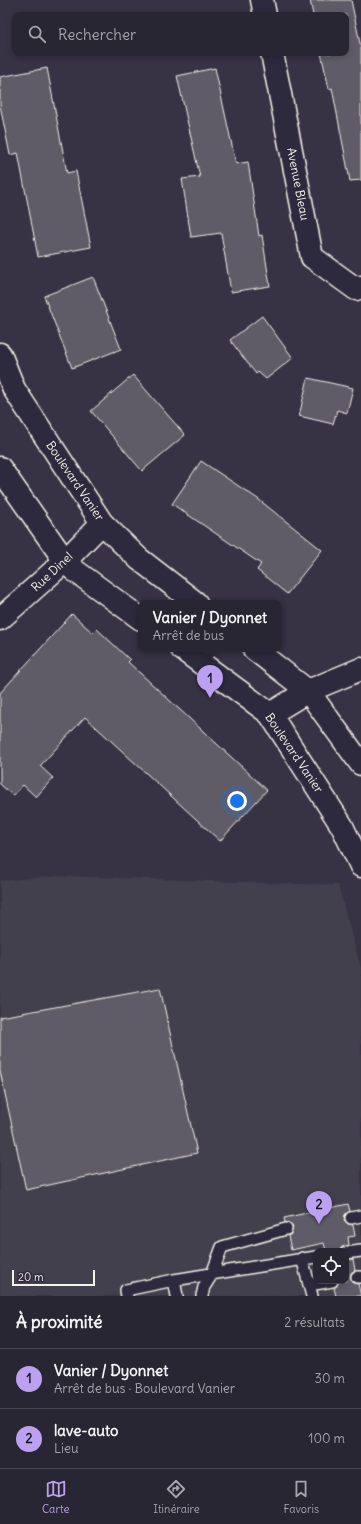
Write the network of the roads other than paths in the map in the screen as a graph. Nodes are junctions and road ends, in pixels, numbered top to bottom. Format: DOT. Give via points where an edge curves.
graph roads {
  1 [pos="262,0"];
  2 [pos="264,12"];
  3 [pos="273,56"];
  4 [pos="361,287"];
  5 [pos="0,354"];
  6 [pos="0,468"];
  7 [pos="102,523"];
  8 [pos="65,561"];
  9 [pos="192,600"];
  10 [pos="138,617"];
  11 [pos="0,619"];
  12 [pos="186,652"];
  13 [pos="258,652"];
  14 [pos="361,669"];
  15 [pos="308,691"];
  16 [pos="270,714"];
  17 [pos="361,764"];
  18 [pos="361,866"];
  19 [pos="286,1229"];
  20 [pos="361,1251"];
  21 [pos="349,1253"];
  22 [pos="313,1257"];
  23 [pos="302,1258"];
  24 [pos="212,1274"];
  25 [pos="174,1280"];
  26 [pos="315,1284"];
  27 [pos="309,1285"];
  28 [pos="127,1296"];
  29 [pos="177,1296"];
  30 [pos="202,1296"];
  31 [pos="312,1296"];
  1 -- 2 [label="street"];
  3 -- 4 [label="street, Avenue Bleau" via="312,257 356,289"];
  5 -- 7 [label="street, Boulevard Vanier" via="14,389"];
  6 -- 8 [label="street"];
  7 -- 8 [label="street, Rue Dinel"];
  7 -- 9 [label="street, Boulevard Vanier" via="139,559"];
  8 -- 10 [label="street"];
  8 -- 11 [label="street, Rue Dinel"];
  12 -- 16 [label="street, Boulevard Vanier"];
  13 -- 15 [label="street"];
  14 -- 15 [label="street"];
  15 -- 16 [label="street"];
  15 -- 17 [label="street"];
  16 -- 18 [label="street, Boulevard Vanier" via="342,826"];
  19 -- 24 [label="lane" via="222,1247"];
  20 -- 21 [label="lane"];
  22 -- 23 [label="lane"];
  23 -- 24 [label="lane"];
  23 -- 27 [label="lane"];
  24 -- 25 [label="lane"];
  24 -- 30 [label="lane"];
  25 -- 28 [label="lane" via="126,1290"];
  25 -- 29 [label="lane"];
  26 -- 27 [label="lane"];
  27 -- 31 [label="lane"];
}
